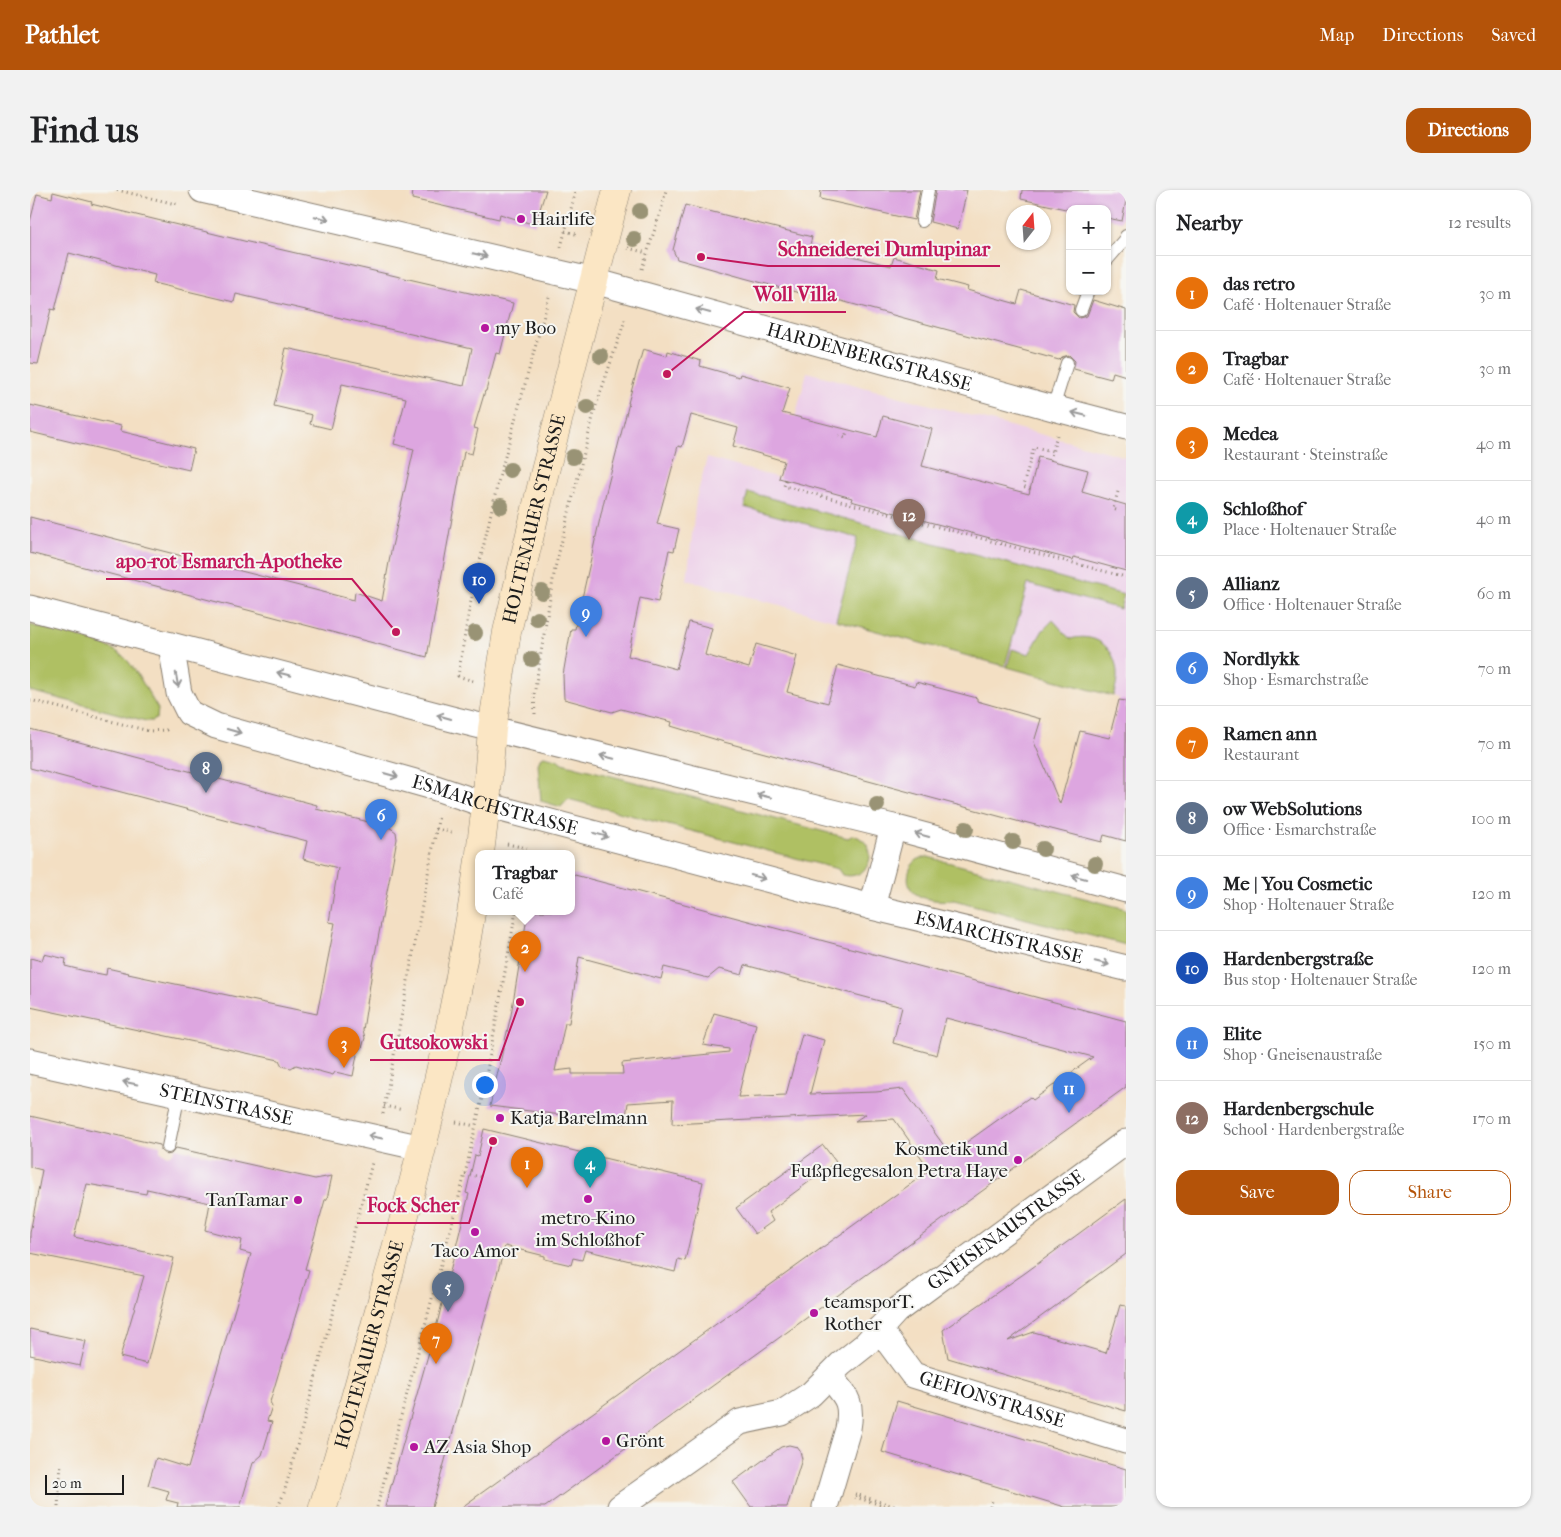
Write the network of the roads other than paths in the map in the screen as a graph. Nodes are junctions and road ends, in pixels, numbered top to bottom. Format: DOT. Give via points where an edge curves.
graph roads {
  1 [pos="202,190"];
  2 [pos="617,190"];
  3 [pos="928,190"];
  4 [pos="277,198"];
  5 [pos="922,221"];
  6 [pos="1126,236"];
  7 [pos="1111,256"];
  8 [pos="594,282"];
  9 [pos="1087,295"];
  10 [pos="1081,310"];
  11 [pos="1067,363"];
  12 [pos="1053,408"];
  13 [pos="1126,427"];
  14 [pos="30,608"];
  15 [pos="171,645"];
  16 [pos="492,729"];
  17 [pos="486,805"];
  18 [pos="893,827"];
  19 [pos="480,850"];
  20 [pos="475,888"];
  21 [pos="1126,890"];
  22 [pos="872,907"];
  23 [pos="1126,968"];
  24 [pos="30,1061"];
  25 [pos="179,1094"];
  26 [pos="1126,1142"];
  27 [pos="168,1147"];
  28 [pos="422,1148"];
  29 [pos="879,1329"];
  30 [pos="829,1376"];
  31 [pos="1126,1441"];
  32 [pos="827,1498"];
  33 [pos="323,1507"];
  34 [pos="620,1507"];
  1 -- 4 [label="street, HARDENBERGSTRASSE"];
  2 -- 8 [label="main road, HOLTENAUER STRASSE"];
  3 -- 5 [label="lane"];
  4 -- 8 [label="street, HARDENBERGSTRASSE, one-way"];
  6 -- 7 [label="lane"];
  12 -- 8 [label="street, HARDENBERGSTRASSE, one-way"];
  8 -- 16 [label="main road, HOLTENAUER STRASSE" via="507,632"];
  9 -- 10 [label="lane"];
  11 -- 12 [label="lane"];
  13 -- 12 [label="street, HARDENBERGSTRASSE, one-way"];
  14 -- 15 [label="street"];
  16 -- 15 [label="street, one-way"];
  15 -- 17 [label="street, ESMARCHSTRASSE, one-way" via="179,693 189,713 216,726"];
  16 -- 17 [label="main road, HOLTENAUER STRASSE"];
  18 -- 16 [label="street, one-way"];
  17 -- 19 [label="main road, HOLTENAUER STRASSE"];
  17 -- 22 [label="street, ESMARCHSTRASSE, one-way"];
  21 -- 18 [label="street, one-way"];
  18 -- 22 [label="street"];
  20 -- 28 [label="main road, HOLTENAUER STRASSE"];
  22 -- 23 [label="street, ESMARCHSTRASSE, one-way"];
  25 -- 24 [label="street, STEINSTRASSE, one-way"];
  25 -- 27 [label="lane"];
  28 -- 25 [label="street, STEINSTRASSE, one-way"];
  26 -- 29 [label="street, GNEISENAUSTRASSE" via="896,1311"];
  28 -- 33 [label="main road, HOLTENAUER STRASSE" via="350,1421"];
  29 -- 30 [label="street, GNEISENAUSTRASSE"];
  29 -- 31 [label="street, GEFIONSTRASSE" via="913,1375"];
  30 -- 32 [label="street" via="848,1401 850,1409 848,1429"];
  30 -- 34 [label="street, GNEISENAUSTRASSE" via="811,1394 782,1413 740,1422"];
}
